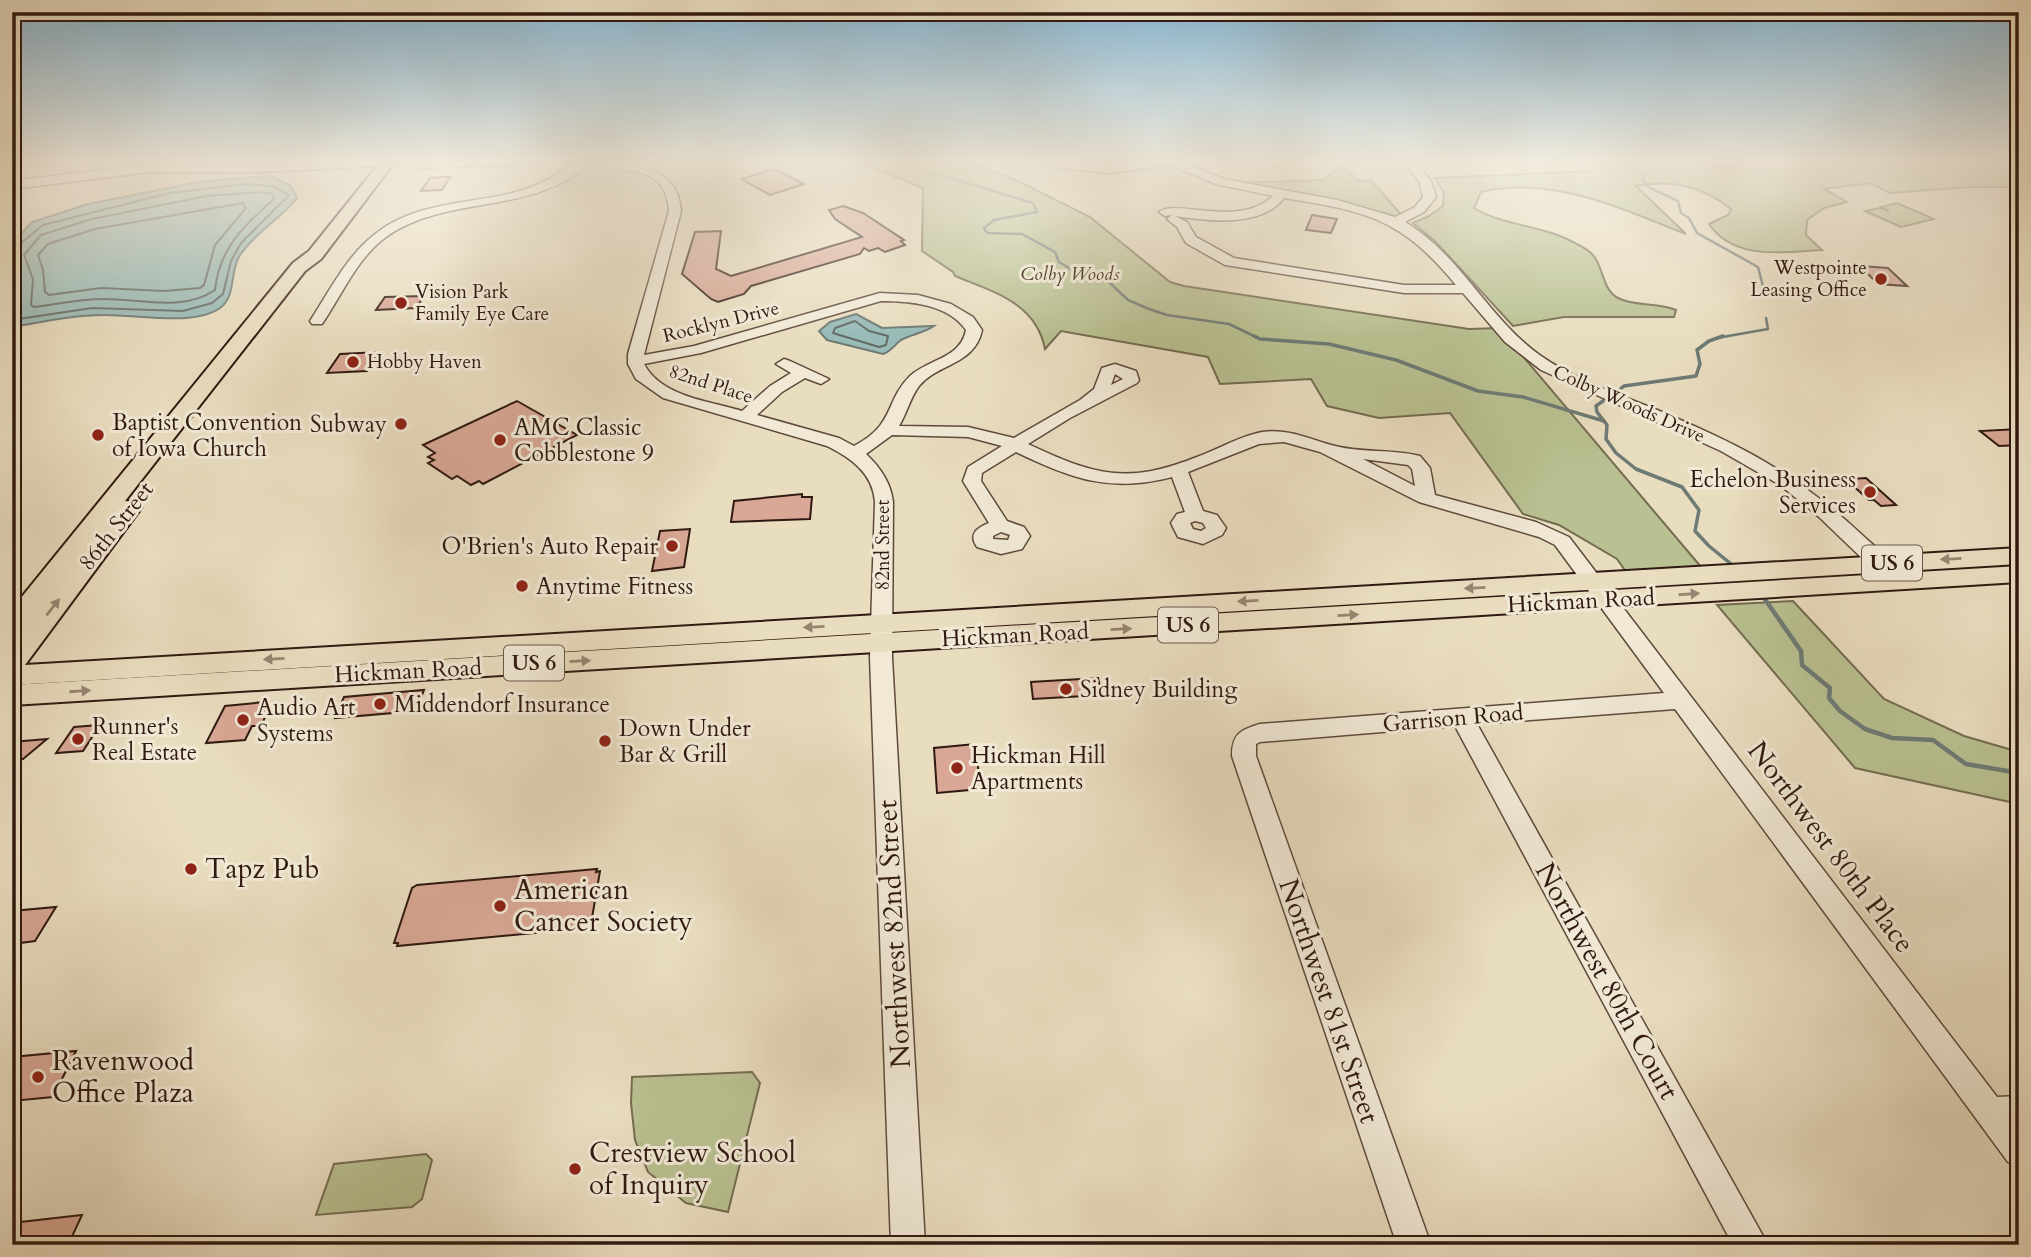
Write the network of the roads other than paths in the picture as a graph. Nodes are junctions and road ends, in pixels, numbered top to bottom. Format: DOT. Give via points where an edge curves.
graph roads {
  1 [pos="343,219"];
  2 [pos="413,219"];
  3 [pos="674,219"];
  4 [pos="1178,219"];
  5 [pos="1387,219"];
  6 [pos="1403,219"];
  7 [pos="1395,222"];
  8 [pos="315,255"];
  9 [pos="1466,289"];
  10 [pos="317,321"];
  11 [pos="636,361"];
  12 [pos="784,364"];
  13 [pos="803,372"];
  14 [pos="821,379"];
  15 [pos="1087,402"];
  16 [pos="745,417"];
  17 [pos="888,430"];
  18 [pos="1015,446"];
  19 [pos="1324,449"];
  20 [pos="854,453"];
  21 [pos="1179,471"];
  22 [pos="1426,498"];
  23 [pos="1195,516"];
  24 [pos="1000,525"];
  25 [pos="2019,556"];
  26 [pos="1880,564"];
  27 [pos="2019,575"];
  28 [pos="1773,580"];
  29 [pos="1899,582"];
  30 [pos="1599,590"];
  31 [pos="12,627"];
  32 [pos="881,633"];
  33 [pos="12,662"];
  34 [pos="12,675"];
  35 [pos="12,695"];
  36 [pos="1681,700"];
  37 [pos="1462,717"];
  38 [pos="1244,756"];
  39 [pos="2004,1112"];
  40 [pos="2019,1151"];
  41 [pos="908,1245"];
  42 [pos="1414,1245"];
  43 [pos="1751,1245"];
  1 -- 8 [label="main road, 86th Street"];
  2 -- 10 [label="street" via="368,247"];
  3 -- 11 [label="street"];
  4 -- 9 [label="street" via="1191,240 1230,261 1404,289"];
  5 -- 7 [label="street, Colby Woods Drive"];
  6 -- 7 [label="street"];
  7 -- 9 [label="street, Colby Woods Drive" via="1423,240"];
  8 -- 31 [label="main road, 86th Street" via="299,267"];
  33 -- 8 [label="main road, 86th Street, one-way" via="315,267"];
  9 -- 26 [label="street, Colby Woods Drive" via="1514,344 1543,365 1762,465 1813,501"];
  11 -- 16 [label="street, 82nd Place" via="645,380 669,395"];
  11 -- 17 [label="street, Rocklyn Drive" via="688,352 871,299 905,298 945,308 971,324 971,343 916,379"];
  12 -- 13 [label="street"];
  13 -- 14 [label="street"];
  13 -- 16 [label="street"];
  15 -- 18 [label="street"];
  16 -- 20 [label="street, 82nd Place" via="818,437"];
  17 -- 18 [label="street" via="981,434"];
  17 -- 20 [label="street"];
  18 -- 21 [label="street" via="1079,475 1133,480"];
  18 -- 24 [label="street" via="972,476"];
  19 -- 21 [label="street" via="1292,438 1264,437"];
  19 -- 22 [label="street, Northwest 80th Place"];
  19 -- 22 [label="street" via="1414,460 1422,468"];
  20 -- 32 [label="street, 82nd Street" via="870,467 883,490"];
  21 -- 23 [label="street"];
  22 -- 30 [label="street, Northwest 80th Place" via="1546,531 1568,547"];
  25 -- 26 [label="main road, Hickman Road / US 6, one-way"];
  26 -- 28 [label="main road, Hickman Road / US 6"];
  26 -- 29 [label="street, Colby Woods Drive"];
  27 -- 29 [label="main road, Hickman Road / US 6"];
  28 -- 29 [label="main road, Hickman Road / US 6"];
  28 -- 30 [label="main road, Hickman Road / US 6"];
  30 -- 32 [label="main road, Hickman Road / US 6"];
  30 -- 36 [label="street, Northwest 80th Place"];
  32 -- 34 [label="main road, Hickman Road / US 6, one-way"];
  35 -- 32 [label="main road, Hickman Road / US 6, one-way"];
  32 -- 41 [label="street, Northwest 82nd Street"];
  36 -- 37 [label="street, Garrison Road"];
  36 -- 39 [label="street, Northwest 80th Place"];
  37 -- 38 [label="street, Garrison Road" via="1260,733 1244,741"];
  37 -- 43 [label="street, Northwest 80th Court"];
  38 -- 42 [label="street, Northwest 81st Street"];
  39 -- 40 [label="street, Northwest 80th Place"];
}
